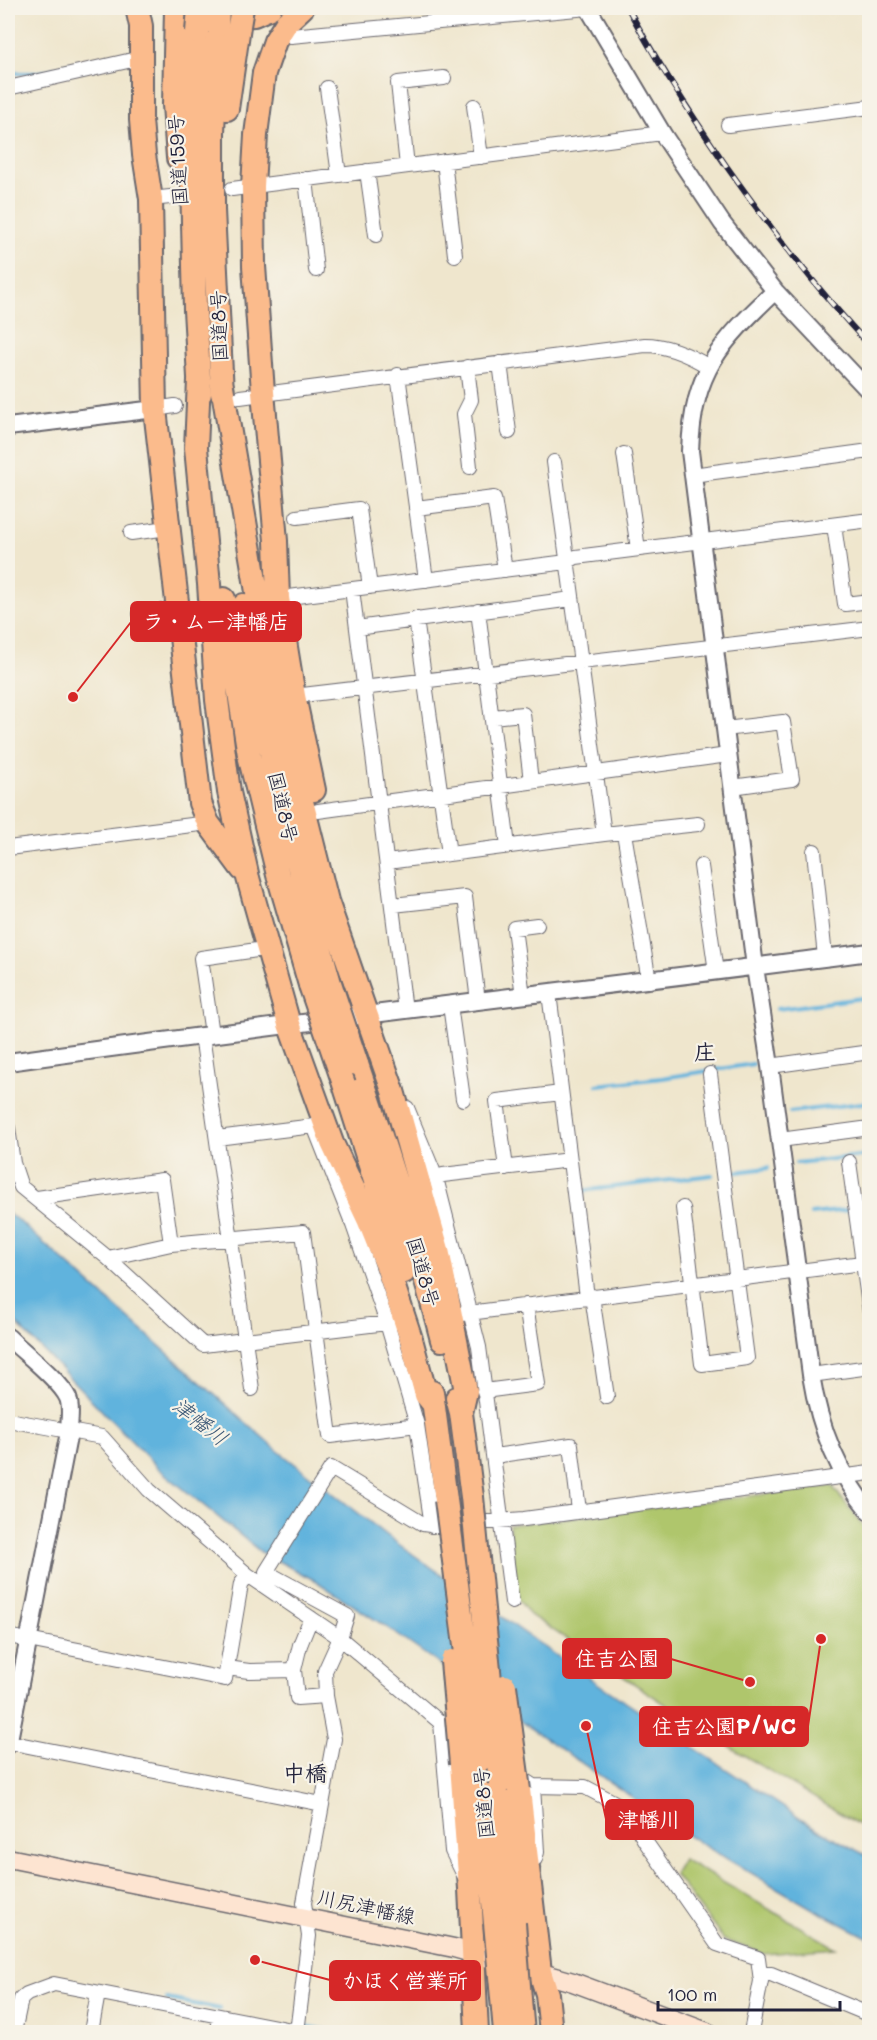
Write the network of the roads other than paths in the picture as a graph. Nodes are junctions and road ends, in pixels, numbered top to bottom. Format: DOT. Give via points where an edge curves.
graph roads {
  1 [pos="137,8"];
  2 [pos="199,8"];
  3 [pos="270,8"];
  4 [pos="302,8"];
  5 [pos="588,8"];
  6 [pos="179,10"];
  7 [pos="223,20"];
  8 [pos="282,30"];
  9 [pos="141,58"];
  10 [pos="444,78"];
  11 [pos="8,88"];
  12 [pos="327,88"];
  13 [pos="474,106"];
  14 [pos="870,107"];
  15 [pos="728,125"];
  16 [pos="663,133"];
  17 [pos="481,157"];
  18 [pos="444,161"];
  19 [pos="407,166"];
  20 [pos="367,171"];
  21 [pos="339,175"];
  22 [pos="306,179"];
  23 [pos="243,188"];
  24 [pos="376,235"];
  25 [pos="455,255"];
  26 [pos="316,270"];
  27 [pos="776,291"];
  28 [pos="195,310"];
  29 [pos="500,363"];
  30 [pos="467,367"];
  31 [pos="709,367"];
  32 [pos="398,375"];
  33 [pos="210,380"];
  34 [pos="262,392"];
  35 [pos="870,392"];
  36 [pos="240,397"];
  37 [pos="165,408"];
  38 [pos="8,428"];
  39 [pos="509,432"];
  40 [pos="870,451"];
  41 [pos="624,454"];
  42 [pos="554,462"];
  43 [pos="470,466"];
  44 [pos="692,475"];
  45 [pos="416,508"];
  46 [pos="297,517"];
  47 [pos="870,520"];
  48 [pos="834,525"];
  49 [pos="168,528"];
  50 [pos="131,533"];
  51 [pos="701,542"];
  52 [pos="638,549"];
  53 [pos="567,562"];
  54 [pos="505,570"];
  55 [pos="426,580"];
  56 [pos="370,587"];
  57 [pos="352,589"];
  58 [pos="275,598"];
  59 [pos="572,599"];
  60 [pos="870,601"];
  61 [pos="182,610"];
  62 [pos="478,611"];
  63 [pos="140,614"];
  64 [pos="416,619"];
  65 [pos="870,627"];
  66 [pos="357,628"];
  67 [pos="714,647"];
  68 [pos="581,661"];
  69 [pos="487,672"];
  70 [pos="426,680"];
  71 [pos="364,687"];
  72 [pos="294,696"];
  73 [pos="492,717"];
  74 [pos="725,729"];
  75 [pos="728,755"];
  76 [pos="596,773"];
  77 [pos="531,781"];
  78 [pos="501,785"];
  79 [pos="732,787"];
  80 [pos="441,794"];
  81 [pos="380,803"];
  82 [pos="318,811"];
  83 [pos="208,823"];
  84 [pos="698,825"];
  85 [pos="624,833"];
  86 [pos="604,834"];
  87 [pos="508,846"];
  88 [pos="8,848"];
  89 [pos="814,851"];
  90 [pos="449,854"];
  91 [pos="387,862"];
  92 [pos="701,867"];
  93 [pos="248,878"];
  94 [pos="393,905"];
  95 [pos="537,925"];
  96 [pos="267,946"];
  97 [pos="870,952"];
  98 [pos="825,957"];
  99 [pos="350,965"];
  100 [pos="755,967"];
  101 [pos="716,972"];
  102 [pos="649,981"];
  103 [pos="320,983"];
  104 [pos="549,993"];
  105 [pos="523,996"];
  106 [pos="478,1001"];
  107 [pos="450,1005"];
  108 [pos="405,1010"];
  109 [pos="366,1015"];
  110 [pos="289,1024"];
  111 [pos="207,1034"];
  112 [pos="870,1052"];
  113 [pos="8,1062"];
  114 [pos="770,1066"];
  115 [pos="710,1074"];
  116 [pos="393,1090"];
  117 [pos="561,1093"];
  118 [pos="463,1099"];
  119 [pos="319,1125"];
  120 [pos="8,1128"];
  121 [pos="870,1128"];
  122 [pos="217,1138"];
  123 [pos="780,1140"];
  124 [pos="570,1160"];
  125 [pos="849,1162"];
  126 [pos="506,1168"];
  127 [pos="436,1179"];
  128 [pos="37,1198"];
  129 [pos="683,1208"];
  130 [pos="232,1238"];
  131 [pos="171,1244"];
  132 [pos="108,1258"];
  133 [pos="865,1262"];
  134 [pos="796,1272"];
  135 [pos="738,1279"];
  136 [pos="692,1284"];
  137 [pos="590,1296"];
  138 [pos="526,1305"];
  139 [pos="464,1313"];
  140 [pos="870,1313"];
  141 [pos="391,1322"];
  142 [pos="315,1332"];
  143 [pos="8,1337"];
  144 [pos="245,1341"];
  145 [pos="870,1367"];
  146 [pos="811,1375"];
  147 [pos="252,1389"];
  148 [pos="484,1391"];
  149 [pos="607,1396"];
  150 [pos="434,1405"];
  151 [pos="461,1413"];
  152 [pos="8,1420"];
  153 [pos="417,1425"];
  154 [pos="69,1432"];
  155 [pos="494,1456"];
  156 [pos="870,1473"];
  157 [pos="845,1477"];
  158 [pos="579,1511"];
  159 [pos="870,1512"];
  160 [pos="501,1520"];
  161 [pos="432,1526"];
  162 [pos="248,1575"];
  163 [pos="512,1602"];
  164 [pos="311,1618"];
  165 [pos="8,1636"];
  166 [pos="340,1638"];
  167 [pos="28,1640"];
  168 [pos="227,1668"];
  169 [pos="294,1670"];
  170 [pos="326,1696"];
  171 [pos="441,1723"];
  172 [pos="8,1744"];
  173 [pos="470,1762"];
  174 [pos="517,1787"];
  175 [pos="322,1804"];
  176 [pos="8,1858"];
  177 [pos="470,1889"];
  178 [pos="307,1917"];
  179 [pos="504,1923"];
  180 [pos="473,1953"];
  181 [pos="540,1972"];
  182 [pos="760,1973"];
  183 [pos="98,1993"];
  184 [pos="862,2012"];
  185 [pos="219,2016"];
  186 [pos="516,2018"];
  187 [pos="14,2032"];
  188 [pos="91,2032"];
  189 [pos="217,2032"];
  190 [pos="297,2032"];
  191 [pos="477,2032"];
  192 [pos="505,2032"];
  193 [pos="551,2032"];
  194 [pos="707,2032"];
  195 [pos="751,2032"];
  1 -- 9 [label="highway"];
  2 -- 7 [label="highway, 国道8号, bridge"];
  3 -- 6 [label="highway" via="254,15 229,18"];
  4 -- 8 [label="highway"];
  5 -- 8 [label="street" via="291,36"];
  5 -- 16 [label="street"];
  6 -- 28 [label="highway, 国道159号" via="174,105 185,291"];
  7 -- 28 [label="highway, 国道8号" via="191,134"];
  7 -- 33 [label="highway, 国道8号" via="222,284"];
  8 -- 23 [label="highway" via="264,73 256,135"];
  9 -- 11 [label="street"];
  9 -- 37 [label="highway" via="142,132 160,198"];
  10 -- 19 [label="street" via="398,83"];
  12 -- 21 [label="street"];
  13 -- 17 [label="street"];
  14 -- 15 [label="street"];
  16 -- 17 [label="street"];
  16 -- 27 [label="street" via="722,223"];
  17 -- 18 [label="street"];
  18 -- 19 [label="street"];
  18 -- 25 [label="street"];
  19 -- 20 [label="street"];
  20 -- 21 [label="street"];
  20 -- 24 [label="street"];
  21 -- 22 [label="street"];
  22 -- 23 [label="street"];
  22 -- 26 [label="street"];
  23 -- 34 [label="highway" via="254,266"];
  27 -- 31 [label="street" via="730,335"];
  27 -- 35 [label="street"];
  28 -- 33 [label="highway, 国道8号"];
  29 -- 30 [label="street"];
  29 -- 31 [label="street" via="654,345"];
  29 -- 39 [label="street"];
  30 -- 32 [label="street"];
  30 -- 43 [label="street" via="471,400 464,414"];
  31 -- 44 [label="street" via="696,397 690,451"];
  32 -- 34 [label="street"];
  32 -- 45 [label="street"];
  33 -- 93 [label="highway" via="196,448 217,700 229,792"];
  33 -- 99 [label="highway" via="282,722 327,901"];
  33 -- 103 [label="highway, 国道8号" via="250,643"];
  34 -- 36 [label="street"];
  34 -- 58 [label="highway" via="276,541"];
  37 -- 38 [label="street"];
  37 -- 49 [label="highway"];
  40 -- 44 [label="street"];
  41 -- 52 [label="street"];
  42 -- 53 [label="street"];
  44 -- 51 [label="street"];
  45 -- 54 [label="street" via="494,498"];
  45 -- 55 [label="street"];
  46 -- 56 [label="street" via="359,509"];
  47 -- 48 [label="street"];
  48 -- 51 [label="street"];
  48 -- 60 [label="street" via="845,604"];
  49 -- 50 [label="street"];
  49 -- 61 [label="highway"];
  51 -- 52 [label="street"];
  51 -- 67 [label="street"];
  52 -- 53 [label="street" via="576,557"];
  53 -- 54 [label="street"];
  53 -- 59 [label="street"];
  54 -- 55 [label="street"];
  55 -- 56 [label="street"];
  56 -- 57 [label="street"];
  57 -- 58 [label="street"];
  57 -- 66 [label="street"];
  58 -- 72 [label="highway"];
  59 -- 62 [label="street"];
  59 -- 68 [label="street"];
  61 -- 63 [label="street"];
  61 -- 83 [label="highway" via="183,726"];
  62 -- 64 [label="street"];
  62 -- 69 [label="street"];
  64 -- 66 [label="street"];
  64 -- 70 [label="street"];
  65 -- 67 [label="street"];
  66 -- 71 [label="street"];
  67 -- 68 [label="street"];
  67 -- 74 [label="street"];
  68 -- 69 [label="street"];
  68 -- 76 [label="street"];
  69 -- 70 [label="street"];
  69 -- 73 [label="street"];
  70 -- 71 [label="street"];
  70 -- 80 [label="street"];
  71 -- 72 [label="street"];
  71 -- 81 [label="street"];
  72 -- 82 [label="highway"];
  73 -- 77 [label="street" via="523,714"];
  73 -- 78 [label="street"];
  74 -- 75 [label="street"];
  74 -- 79 [label="street" via="783,722 792,779"];
  75 -- 76 [label="street"];
  75 -- 79 [label="street"];
  76 -- 77 [label="street"];
  76 -- 86 [label="street"];
  77 -- 78 [label="street"];
  78 -- 80 [label="street"];
  78 -- 87 [label="street"];
  79 -- 100 [label="street"];
  80 -- 81 [label="street"];
  80 -- 90 [label="street"];
  81 -- 82 [label="street"];
  81 -- 91 [label="street"];
  82 -- 99 [label="highway" via="351,952"];
  83 -- 88 [label="street"];
  83 -- 93 [label="highway"];
  84 -- 85 [label="street"];
  85 -- 86 [label="street"];
  85 -- 102 [label="street"];
  86 -- 87 [label="street"];
  87 -- 90 [label="street"];
  89 -- 98 [label="street"];
  90 -- 91 [label="street"];
  91 -- 94 [label="street"];
  92 -- 101 [label="street"];
  93 -- 96 [label="highway"];
  94 -- 106 [label="street" via="465,897"];
  94 -- 108 [label="street"];
  95 -- 105 [label="street" via="514,928"];
  96 -- 110 [label="highway"];
  96 -- 111 [label="street" via="201,958"];
  97 -- 98 [label="street"];
  98 -- 100 [label="street"];
  99 -- 109 [label="highway"];
  100 -- 101 [label="street"];
  100 -- 114 [label="street"];
  101 -- 102 [label="street"];
  102 -- 104 [label="street"];
  103 -- 150 [label="highway, 国道8号, bridge" via="344,1084 412,1298"];
  103 -- 151 [label="highway, 国道8号, bridge" via="357,1064 392,1168"];
  104 -- 105 [label="street"];
  104 -- 117 [label="street"];
  105 -- 106 [label="street"];
  106 -- 107 [label="street"];
  107 -- 108 [label="street"];
  107 -- 118 [label="street"];
  108 -- 109 [label="street"];
  109 -- 110 [label="street"];
  109 -- 116 [label="highway"];
  110 -- 111 [label="street"];
  110 -- 119 [label="highway"];
  111 -- 113 [label="street"];
  111 -- 122 [label="street"];
  112 -- 114 [label="street"];
  114 -- 123 [label="street"];
  115 -- 135 [label="street"];
  116 -- 127 [label="street" via="400,1089"];
  116 -- 151 [label="highway" via="438,1250 466,1391"];
  117 -- 124 [label="street"];
  117 -- 126 [label="street" via="497,1101"];
  119 -- 122 [label="street"];
  119 -- 141 [label="street"];
  119 -- 150 [label="highway" via="368,1219 411,1339 426,1395"];
  120 -- 128 [label="street" via="21,1187"];
  121 -- 123 [label="street"];
  122 -- 130 [label="street"];
  123 -- 134 [label="street"];
  124 -- 126 [label="street"];
  124 -- 137 [label="street"];
  125 -- 133 [label="street"];
  126 -- 127 [label="street"];
  127 -- 139 [label="street"];
  128 -- 131 [label="street" via="162,1180"];
  128 -- 132 [label="street"];
  129 -- 136 [label="street"];
  130 -- 131 [label="street"];
  130 -- 142 [label="street" via="303,1232"];
  130 -- 144 [label="street"];
  131 -- 132 [label="street"];
  132 -- 144 [label="street" via="203,1345"];
  133 -- 134 [label="street"];
  133 -- 140 [label="street"];
  134 -- 135 [label="street"];
  134 -- 146 [label="street"];
  135 -- 136 [label="street"];
  135 -- 136 [label="street" via="747,1358 702,1364"];
  136 -- 137 [label="street"];
  137 -- 138 [label="street"];
  137 -- 149 [label="street"];
  138 -- 139 [label="street"];
  138 -- 148 [label="street" via="538,1384"];
  139 -- 148 [label="street" via="478,1347"];
  141 -- 142 [label="street"];
  141 -- 153 [label="street"];
  142 -- 144 [label="street"];
  142 -- 153 [label="street" via="330,1436"];
  143 -- 154 [label="street" via="68,1398"];
  144 -- 147 [label="street"];
  145 -- 146 [label="street"];
  146 -- 157 [label="street" via="820,1420"];
  148 -- 155 [label="street"];
  150 -- 173 [label="highway, 国道8号, bridge" via="455,1574"];
  151 -- 174 [label="highway, 国道8号, bridge" via="479,1584 490,1600 495,1618"];
  152 -- 154 [label="street"];
  153 -- 161 [label="street"];
  154 -- 162 [label="street" via="102,1437 149,1490"];
  154 -- 167 [label="street"];
  155 -- 158 [label="street" via="572,1445"];
  155 -- 160 [label="street"];
  156 -- 157 [label="street"];
  157 -- 158 [label="street"];
  157 -- 159 [label="street"];
  158 -- 160 [label="street"];
  160 -- 161 [label="street"];
  160 -- 163 [label="street"];
  161 -- 166 [label="street" via="331,1468 266,1572 347,1616"];
  162 -- 164 [label="street"];
  162 -- 168 [label="street" via="241,1584"];
  164 -- 166 [label="street"];
  164 -- 169 [label="street"];
  165 -- 167 [label="street"];
  166 -- 170 [label="street" via="325,1671"];
  166 -- 171 [label="street"];
  167 -- 168 [label="street" via="225,1680"];
  167 -- 172 [label="street"];
  168 -- 169 [label="street"];
  169 -- 170 [label="street" via="297,1698"];
  170 -- 175 [label="street" via="334,1739"];
  171 -- 174 [label="street"];
  171 -- 177 [label="street" via="452,1851"];
  172 -- 175 [label="street"];
  173 -- 177 [label="highway"];
  173 -- 179 [label="highway, 国道8号"];
  174 -- 179 [label="highway, 国道8号"];
  174 -- 181 [label="highway"];
  174 -- 182 [label="street" via="585,1787 619,1805 717,1944 758,1958"];
  175 -- 178 [label="street" via="304,1903"];
  176 -- 178 [label="main road, 川尻津幡線"];
  177 -- 180 [label="highway"];
  178 -- 180 [label="main road, 川尻津幡線"];
  178 -- 190 [label="street" via="309,1936"];
  179 -- 186 [label="highway, 国道8号, bridge"];
  180 -- 181 [label="main road, 川尻津幡線"];
  180 -- 191 [label="highway"];
  181 -- 193 [label="highway"];
  181 -- 194 [label="main road, 川尻津幡線"];
  182 -- 184 [label="street"];
  182 -- 195 [label="street"];
  183 -- 185 [label="street"];
  183 -- 187 [label="street" via="54,1984 27,1994 21,1999"];
  183 -- 188 [label="street"];
  185 -- 189 [label="street"];
  185 -- 190 [label="street"];
  186 -- 192 [label="highway, 国道8号"];
}
